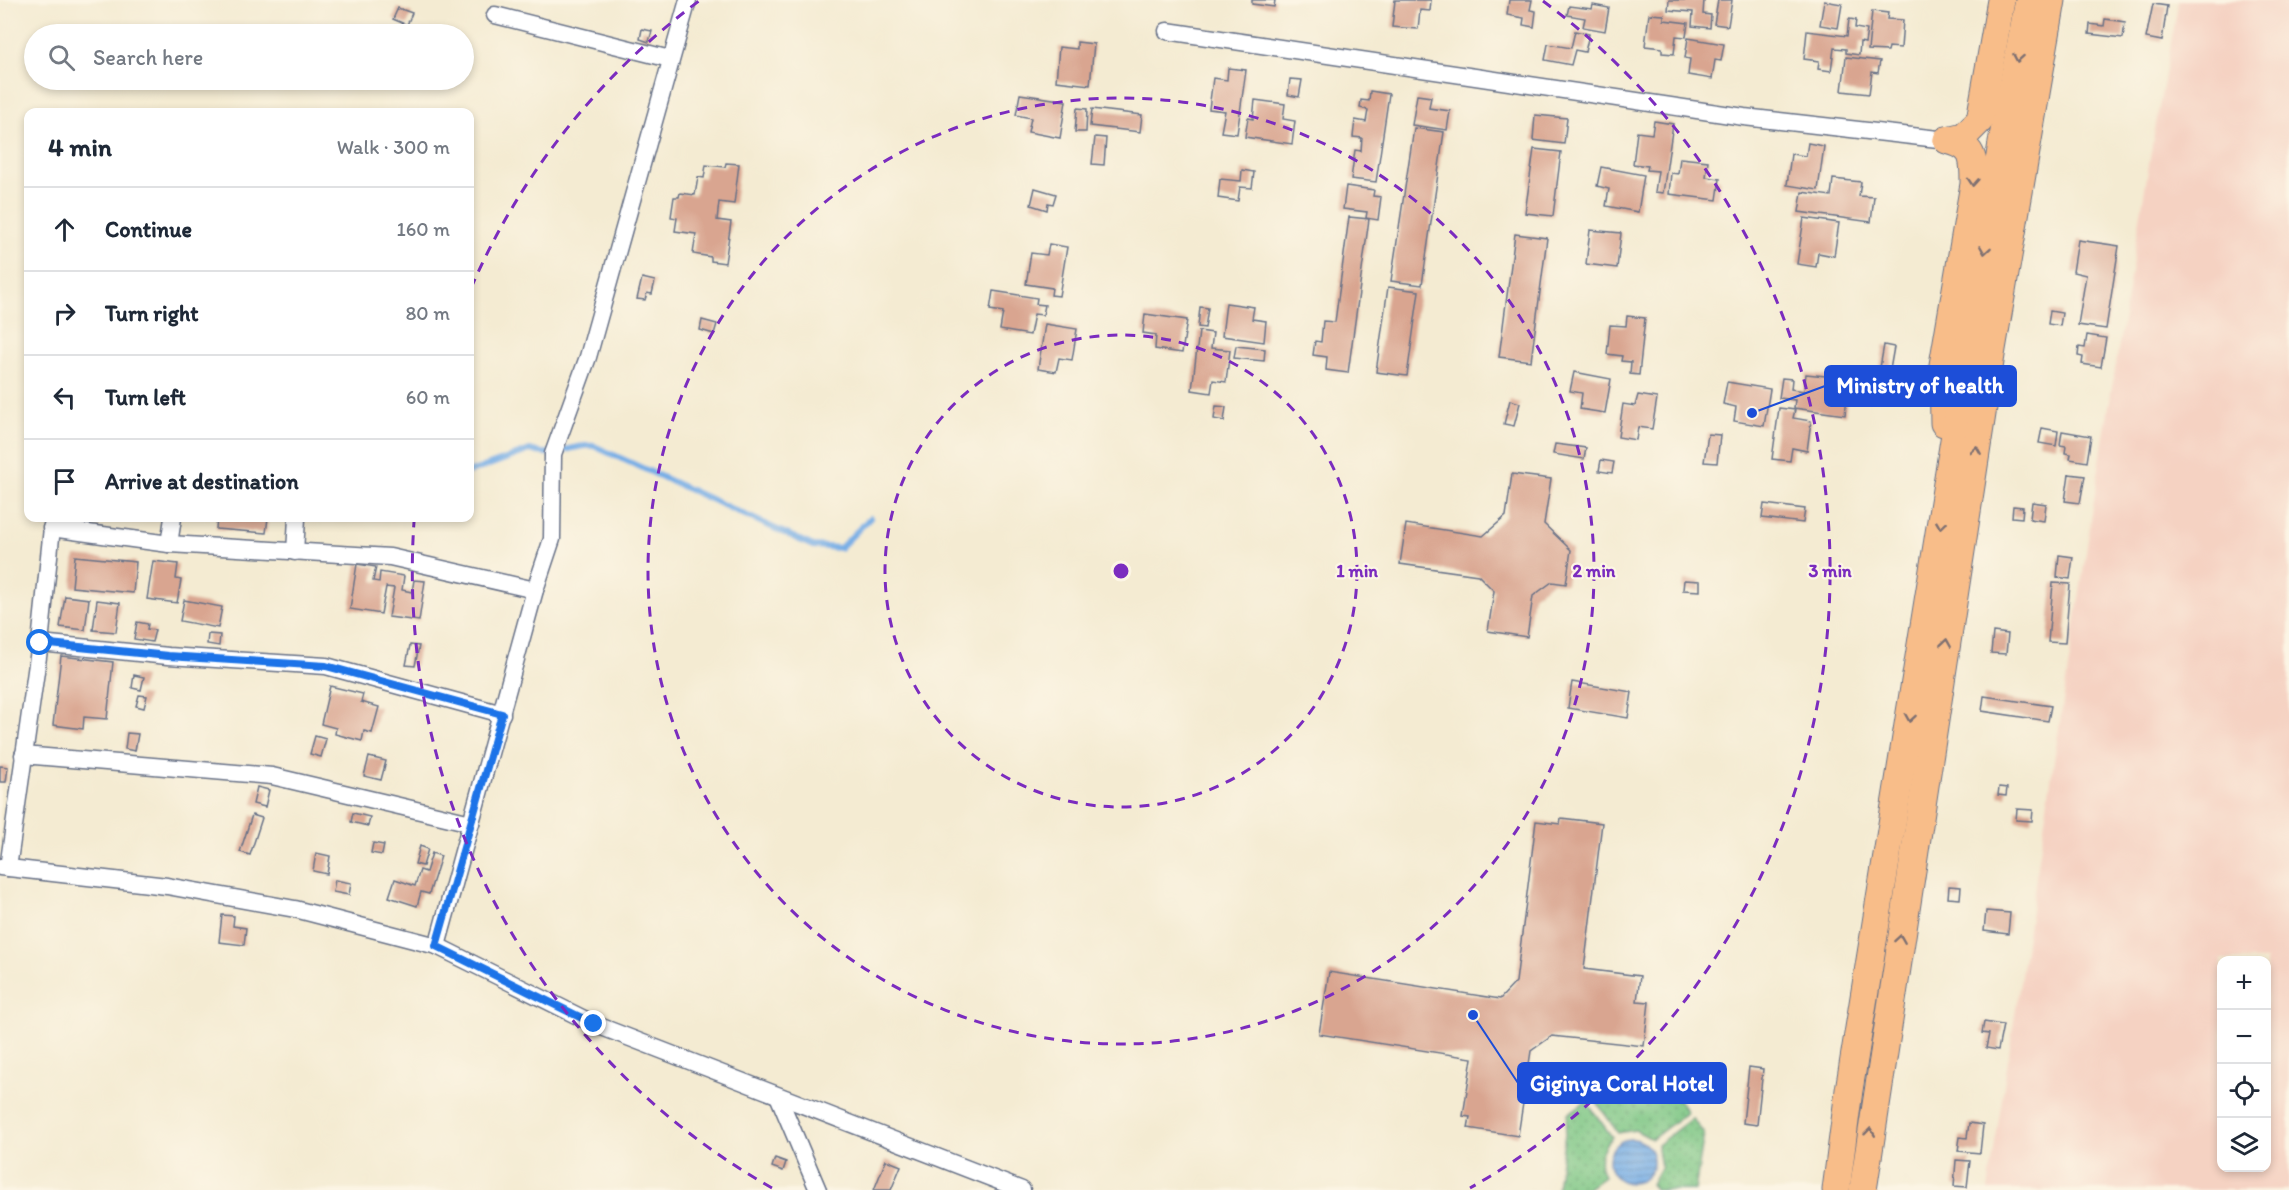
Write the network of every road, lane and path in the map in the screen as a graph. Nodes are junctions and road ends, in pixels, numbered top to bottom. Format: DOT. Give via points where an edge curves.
graph roads {
  1 [pos="688,0"];
  2 [pos="2001,0"];
  3 [pos="2029,0"];
  4 [pos="2052,0"];
  5 [pos="495,15"];
  6 [pos="1167,31"];
  7 [pos="670,59"];
  8 [pos="1947,140"];
  9 [pos="1945,492"];
  10 [pos="172,522"];
  11 [pos="297,522"];
  12 [pos="52,523"];
  13 [pos="169,544"];
  14 [pos="295,552"];
  15 [pos="535,590"];
  16 [pos="40,643"];
  17 [pos="502,714"];
  18 [pos="23,755"];
  19 [pos="471,823"];
  20 [pos="4,867"];
  21 [pos="436,946"];
  22 [pos="779,1098"];
  23 [pos="818,1190"];
  24 [pos="1022,1190"];
  25 [pos="1836,1190"];
  26 [pos="1863,1190"];
  1 -- 7 [label="street"];
  2 -- 8 [label="main road" via="1980,120 1964,136"];
  3 -- 9 [label="main road, one-way"];
  26 -- 4 [label="main road, one-way" via="1987,379"];
  5 -- 7 [label="street"];
  6 -- 8 [label="street" via="1732,115"];
  7 -- 15 [label="street" via="591,346 553,454 552,539"];
  8 -- 9 [label="main road, one-way" via="1961,143 1970,152 1974,184 1943,365"];
  9 -- 25 [label="main road, one-way"];
  10 -- 13 [label="street"];
  11 -- 14 [label="street"];
  12 -- 13 [label="street"];
  12 -- 16 [label="street"];
  13 -- 14 [label="street"];
  14 -- 15 [label="street" via="390,557"];
  15 -- 17 [label="street"];
  16 -- 17 [label="street" via="326,666"];
  16 -- 18 [label="street"];
  17 -- 19 [label="street"];
  18 -- 19 [label="street" via="273,776"];
  18 -- 20 [label="street"];
  19 -- 21 [label="street"];
  20 -- 21 [label="street" via="167,886 295,909"];
  21 -- 22 [label="street" via="594,1024"];
  22 -- 23 [label="street"];
  22 -- 24 [label="street"];
}
